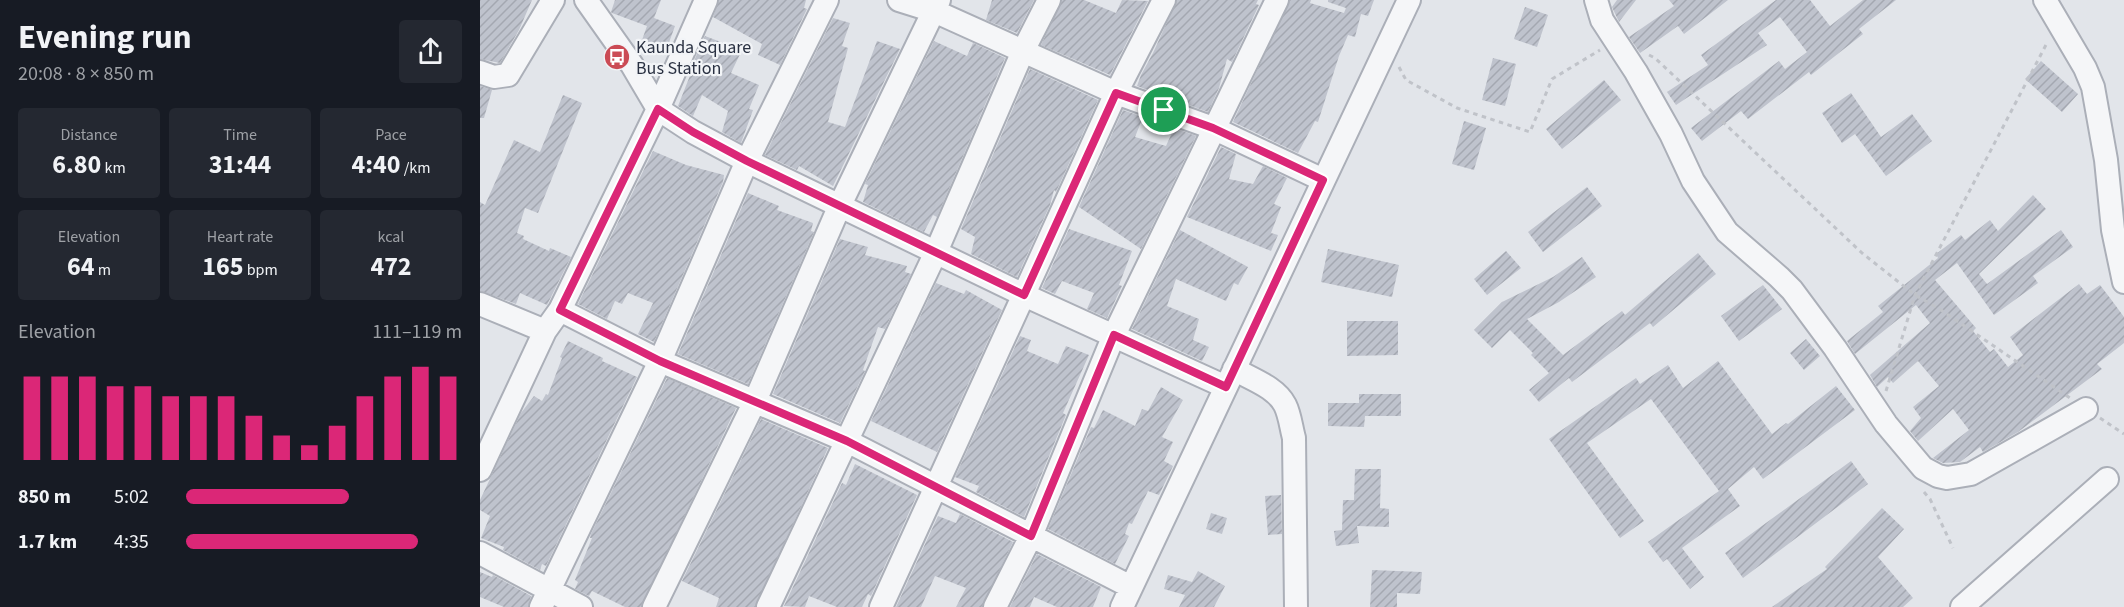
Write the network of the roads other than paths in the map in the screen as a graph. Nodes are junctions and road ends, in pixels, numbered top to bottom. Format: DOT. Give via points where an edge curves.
graph roads {
  1 [pos="554,0"];
  2 [pos="586,0"];
  3 [pos="706,0"];
  4 [pos="827,0"];
  5 [pos="899,0"];
  6 [pos="1049,0"];
  7 [pos="1164,0"];
  8 [pos="1277,0"];
  9 [pos="1409,0"];
  10 [pos="1596,0"];
  11 [pos="2045,0"];
  12 [pos="937,6"];
  13 [pos="1023,51"];
  14 [pos="480,72"];
  15 [pos="1116,93"];
  16 [pos="658,109"];
  17 [pos="1213,128"];
  18 [pos="747,161"];
  19 [pos="1323,180"];
  20 [pos="840,205"];
  21 [pos="936,252"];
  22 [pos="2124,282"];
  23 [pos="1024,295"];
  24 [pos="480,304"];
  25 [pos="560,310"];
  26 [pos="545,331"];
  27 [pos="1114,335"];
  28 [pos="660,361"];
  29 [pos="1230,378"];
  30 [pos="755,401"];
  31 [pos="2086,409"];
  32 [pos="847,441"];
  33 [pos="480,470"];
  34 [pos="2106,479"];
  35 [pos="937,486"];
  36 [pos="1031,536"];
  37 [pos="480,553"];
  38 [pos="1126,597"];
  39 [pos="544,599"];
  40 [pos="581,607"];
  41 [pos="654,607"];
  42 [pos="768,607"];
  43 [pos="881,607"];
  44 [pos="995,607"];
  45 [pos="1296,607"];
  46 [pos="1962,607"];
  1 -- 14 [label="street" via="508,75 494,77"];
  2 -- 16 [label="street"];
  3 -- 16 [label="street"];
  4 -- 18 [label="street"];
  5 -- 12 [label="street"];
  6 -- 13 [label="street"];
  7 -- 15 [label="street"];
  8 -- 17 [label="street"];
  9 -- 19 [label="street"];
  10 -- 31 [label="street" via="1602,20 1671,134 1693,182 1727,232 1792,290 1886,424 1923,468 1938,477 1971,474"];
  11 -- 22 [label="street" via="2094,87"];
  12 -- 13 [label="street"];
  12 -- 20 [label="street"];
  13 -- 15 [label="street"];
  13 -- 21 [label="street"];
  15 -- 17 [label="street"];
  15 -- 23 [label="street"];
  16 -- 18 [label="street"];
  16 -- 25 [label="street"];
  17 -- 19 [label="street"];
  17 -- 27 [label="street"];
  18 -- 20 [label="street"];
  18 -- 28 [label="street"];
  19 -- 29 [label="street"];
  20 -- 21 [label="street"];
  20 -- 30 [label="street"];
  21 -- 23 [label="street"];
  21 -- 32 [label="street"];
  23 -- 27 [label="street"];
  23 -- 35 [label="street"];
  24 -- 26 [label="street"];
  25 -- 26 [label="street"];
  25 -- 28 [label="street"];
  26 -- 33 [label="street"];
  27 -- 29 [label="street"];
  27 -- 36 [label="street"];
  28 -- 30 [label="street"];
  28 -- 39 [label="street"];
  29 -- 38 [label="street"];
  29 -- 45 [label="street" via="1274,391 1285,404 1290,420 1294,438"];
  30 -- 32 [label="street"];
  30 -- 41 [label="street"];
  32 -- 35 [label="street"];
  32 -- 42 [label="street"];
  34 -- 46 [label="street"];
  35 -- 36 [label="street"];
  35 -- 43 [label="street"];
  36 -- 38 [label="street"];
  36 -- 44 [label="street"];
  37 -- 39 [label="street"];
  39 -- 40 [label="street"];
}
